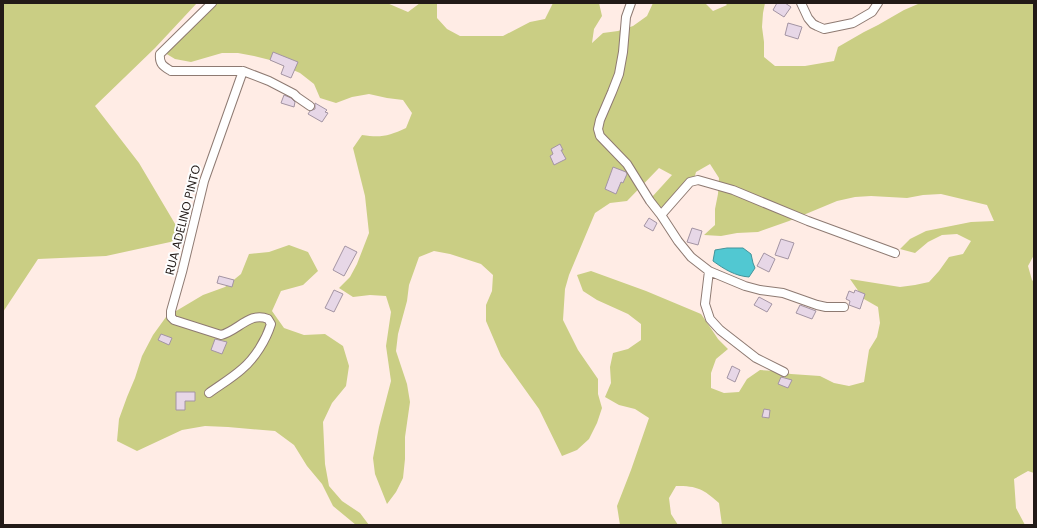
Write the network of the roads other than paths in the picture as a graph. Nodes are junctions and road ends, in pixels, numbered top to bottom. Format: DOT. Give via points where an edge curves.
graph roads {
  1 [pos="212,3"];
  2 [pos="631,3"];
  3 [pos="801,3"];
  4 [pos="878,3"];
  5 [pos="244,71"];
  6 [pos="310,106"];
  7 [pos="661,215"];
  8 [pos="895,253"];
  9 [pos="709,270"];
  10 [pos="844,307"];
  11 [pos="784,372"];
  12 [pos="209,393"];
  1 -- 5 [label="street" via="160,54 162,66 171,71"];
  2 -- 7 [label="street" via="626,17 619,74 598,129 600,136 627,164"];
  3 -- 4 [label="street" via="813,24 824,29 853,23 872,12"];
  5 -- 6 [label="street" via="294,94"];
  5 -- 12 [label="street, RUA ADELINO PINTO" via="204,180 171,317 221,335 256,317 268,319 270,324 268,334 255,355 243,368"];
  7 -- 8 [label="street" via="690,182 698,180 733,190"];
  7 -- 9 [label="street" via="690,257"];
  9 -- 10 [label="street" via="745,286 782,293 826,307"];
  9 -- 11 [label="street" via="705,304 710,319 756,358"];
}
